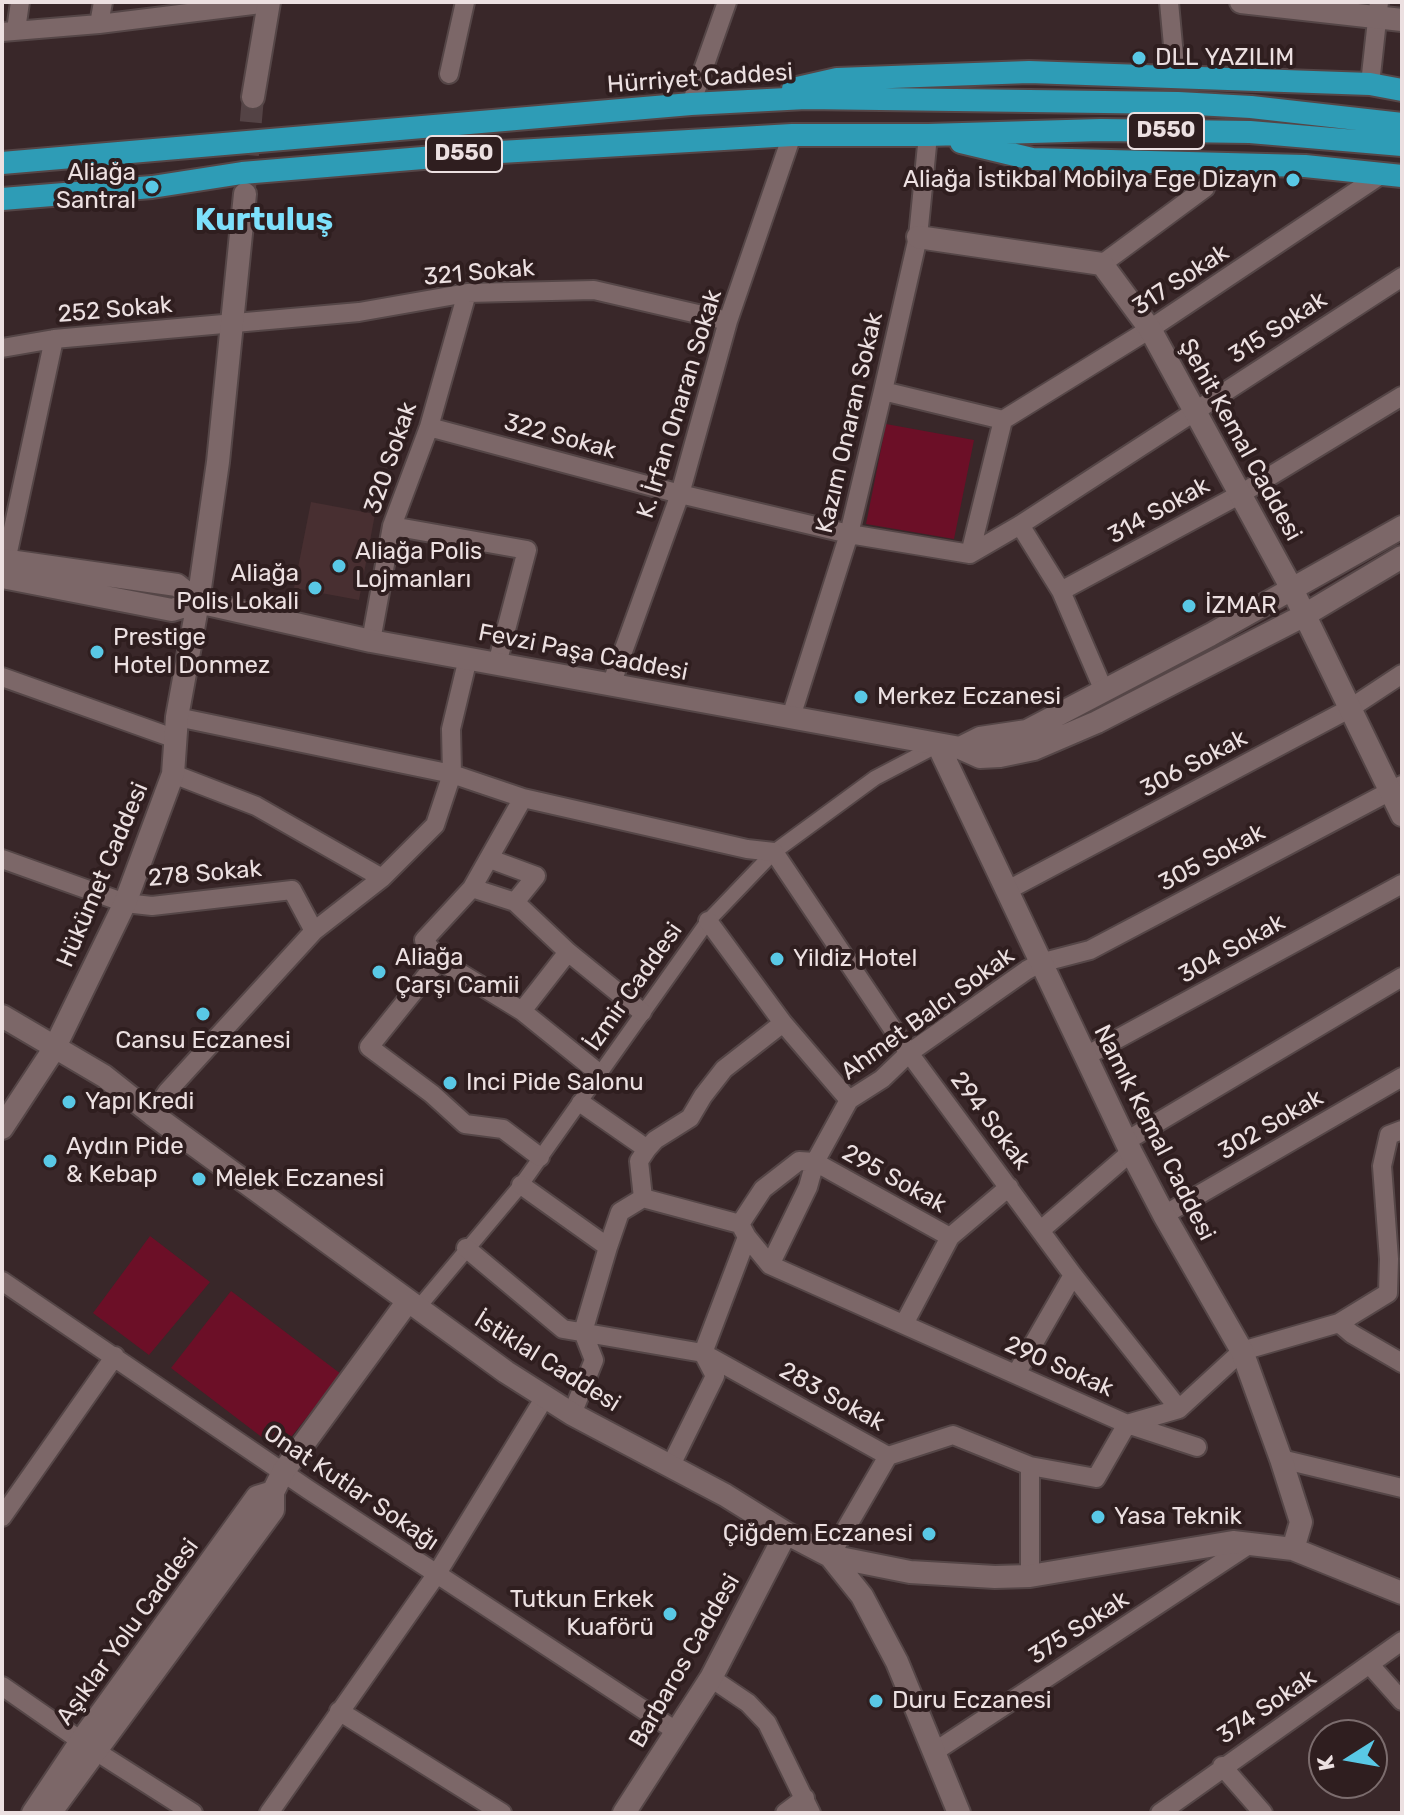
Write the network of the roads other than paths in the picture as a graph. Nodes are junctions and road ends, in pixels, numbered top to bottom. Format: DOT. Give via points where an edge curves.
graph roads {
  1 [pos="20,2"];
  2 [pos="103,2"];
  3 [pos="269,2"];
  4 [pos="465,2"];
  5 [pos="727,2"];
  6 [pos="1169,2"];
  7 [pos="1246,2"];
  8 [pos="1378,10"];
  9 [pos="1402,20"];
  10 [pos="99,24"];
  11 [pos="9,31"];
  12 [pos="449,74"];
  13 [pos="1176,78"];
  14 [pos="1370,84"];
  15 [pos="1402,90"];
  16 [pos="253,97"];
  17 [pos="734,102"];
  18 [pos="691,104"];
  19 [pos="1402,124"];
  20 [pos="792,135"];
  21 [pos="928,135"];
  22 [pos="1402,145"];
  23 [pos="2,163"];
  24 [pos="1392,175"];
  25 [pos="1205,188"];
  26 [pos="245,194"];
  27 [pos="2,199"];
  28 [pos="918,237"];
  29 [pos="1102,264"];
  30 [pos="1402,277"];
  31 [pos="467,293"];
  32 [pos="728,321"];
  33 [pos="232,323"];
  34 [pos="1150,329"];
  35 [pos="54,339"];
  36 [pos="2,348"];
  37 [pos="883,391"];
  38 [pos="1402,396"];
  39 [pos="1194,411"];
  40 [pos="1003,420"];
  41 [pos="429,427"];
  42 [pos="680,494"];
  43 [pos="1239,495"];
  44 [pos="1020,525"];
  45 [pos="392,526"];
  46 [pos="1402,527"];
  47 [pos="849,534"];
  48 [pos="970,554"];
  49 [pos="1402,557"];
  50 [pos="3,566"];
  51 [pos="1292,589"];
  52 [pos="1061,591"];
  53 [pos="198,602"];
  54 [pos="1303,616"];
  55 [pos="371,641"];
  56 [pos="468,658"];
  57 [pos="497,664"];
  58 [pos="1402,674"];
  59 [pos="2,677"];
  60 [pos="611,685"];
  61 [pos="1104,691"];
  62 [pos="1349,709"];
  63 [pos="791,717"];
  64 [pos="177,728"];
  65 [pos="949,746"];
  66 [pos="173,774"];
  67 [pos="452,774"];
  68 [pos="1396,788"];
  69 [pos="523,798"];
  70 [pos="1402,815"];
  71 [pos="774,852"];
  72 [pos="2,859"];
  73 [pos="490,859"];
  74 [pos="382,878"];
  75 [pos="1402,884"];
  76 [pos="472,888"];
  77 [pos="1006,891"];
  78 [pos="515,902"];
  79 [pos="125,903"];
  80 [pos="708,921"];
  81 [pos="314,931"];
  82 [pos="568,952"];
  83 [pos="439,960"];
  84 [pos="1040,963"];
  85 [pos="1402,977"];
  86 [pos="522,1011"];
  87 [pos="642,1012"];
  88 [pos="2,1016"];
  89 [pos="783,1023"];
  90 [pos="2,1035"];
  91 [pos="54,1049"];
  92 [pos="909,1053"];
  93 [pos="1086,1056"];
  94 [pos="600,1074"];
  95 [pos="1402,1077"];
  96 [pos="849,1100"];
  97 [pos="581,1103"];
  98 [pos="152,1114"];
  99 [pos="2,1128"];
  100 [pos="1402,1130"];
  101 [pos="1130,1146"];
  102 [pos="647,1149"];
  103 [pos="540,1157"];
  104 [pos="815,1162"];
  105 [pos="521,1185"];
  106 [pos="1009,1187"];
  107 [pos="643,1198"];
  108 [pos="1164,1215"];
  109 [pos="1041,1230"];
  110 [pos="744,1231"];
  111 [pos="950,1237"];
  112 [pos="608,1247"];
  113 [pos="466,1248"];
  114 [pos="770,1265"];
  115 [pos="1073,1275"];
  116 [pos="2,1281"];
  117 [pos="1395,1292"];
  118 [pos="413,1304"];
  119 [pos="1339,1323"];
  120 [pos="904,1324"];
  121 [pos="583,1332"];
  122 [pos="1242,1351"];
  123 [pos="703,1353"];
  124 [pos="115,1356"];
  125 [pos="1402,1363"];
  126 [pos="1016,1374"];
  127 [pos="545,1397"];
  128 [pos="1179,1409"];
  129 [pos="572,1414"];
  130 [pos="1127,1424"];
  131 [pos="1197,1447"];
  132 [pos="888,1456"];
  133 [pos="1281,1459"];
  134 [pos="671,1465"];
  135 [pos="1030,1466"];
  136 [pos="278,1482"];
  137 [pos="1402,1488"];
  138 [pos="2,1517"];
  139 [pos="786,1533"];
  140 [pos="1250,1544"];
  141 [pos="1293,1549"];
  142 [pos="830,1556"];
  143 [pos="436,1575"];
  144 [pos="1030,1576"];
  145 [pos="1402,1593"];
  146 [pos="1402,1641"];
  147 [pos="1370,1665"];
  148 [pos="711,1678"];
  149 [pos="2,1686"];
  150 [pos="1402,1701"];
  151 [pos="339,1711"];
  152 [pos="676,1731"];
  153 [pos="88,1746"];
  154 [pos="934,1752"];
  155 [pos="1222,1766"];
  156 [pos="808,1806"];
  157 [pos="33,1813"];
  158 [pos="50,1813"];
  159 [pos="193,1813"];
  160 [pos="269,1813"];
  161 [pos="502,1813"];
  162 [pos="624,1813"];
  163 [pos="785,1813"];
  164 [pos="959,1813"];
  165 [pos="1160,1813"];
  166 [pos="1263,1813"];
  1 -- 11 [label="street"];
  2 -- 10 [label="street"];
  3 -- 10 [label="street"];
  3 -- 16 [label="street"];
  4 -- 12 [label="street"];
  5 -- 18 [label="street"];
  6 -- 13 [label="street"];
  7 -- 8 [label="street"];
  8 -- 9 [label="street"];
  8 -- 14 [label="street"];
  10 -- 11 [label="street"];
  13 -- 14 [label="highway"];
  13 -- 17 [label="highway" via="1029,72 837,79"];
  14 -- 15 [label="highway"];
  17 -- 18 [label="highway, Hürriyet Caddesi / D550"];
  17 -- 19 [label="highway, Hürriyet Caddesi / D550" via="806,98 1178,103"];
  18 -- 23 [label="highway, Hürriyet Caddesi / D550"];
  20 -- 21 [label="highway, D550"];
  20 -- 27 [label="highway, D550" via="468,154"];
  20 -- 32 [label="street, K. İrfan Onaran Sokak"];
  21 -- 22 [label="highway, D550" via="1250,132"];
  21 -- 24 [label="highway" via="1032,159 1305,166"];
  21 -- 28 [label="street, Kazım Onaran Sokak"];
  24 -- 34 [label="street, 317 Sokak"];
  25 -- 29 [label="street"];
  26 -- 33 [label="street, Hükümet Caddesi"];
  28 -- 29 [label="street"];
  28 -- 37 [label="street, Kazım Onaran Sokak"];
  29 -- 34 [label="street, Şehit Kemal Caddesi"];
  30 -- 39 [label="street, 315 Sokak"];
  31 -- 32 [label="street, 321 Sokak" via="594,290"];
  31 -- 33 [label="street, 321 Sokak" via="359,312"];
  31 -- 41 [label="street, 320 Sokak"];
  32 -- 42 [label="street, K. İrfan Onaran Sokak"];
  33 -- 35 [label="street, 252 Sokak"];
  33 -- 53 [label="street, Hükümet Caddesi"];
  34 -- 39 [label="street, Şehit Kemal Caddesi"];
  34 -- 40 [label="street, 317 Sokak"];
  35 -- 36 [label="street, 252 Sokak"];
  35 -- 50 [label="street"];
  37 -- 40 [label="street"];
  37 -- 47 [label="street, Kazım Onaran Sokak"];
  38 -- 43 [label="street, 314 Sokak"];
  39 -- 43 [label="street, Şehit Kemal Caddesi"];
  39 -- 44 [label="street, 315 Sokak"];
  40 -- 48 [label="street"];
  41 -- 42 [label="street, 322 Sokak"];
  41 -- 45 [label="street, 320 Sokak"];
  42 -- 47 [label="street, 322 Sokak"];
  42 -- 60 [label="street, K. İrfan Onaran Sokak"];
  43 -- 51 [label="street, Şehit Kemal Caddesi"];
  43 -- 52 [label="street, 314 Sokak"];
  44 -- 48 [label="street, 315 Sokak"];
  44 -- 52 [label="street"];
  45 -- 55 [label="street, 320 Sokak"];
  45 -- 57 [label="street" via="527,550"];
  46 -- 51 [label="street, Fevzi Paşa Caddesi"];
  47 -- 48 [label="street, 322 Sokak"];
  47 -- 63 [label="street, Kazım Onaran Sokak"];
  49 -- 54 [label="street, Fevzi Paşa Caddesi"];
  50 -- 53 [label="street, Fevzi Paşa Caddesi" via="172,610"];
  51 -- 54 [label="street, Şehit Kemal Caddesi"];
  51 -- 61 [label="street, Fevzi Paşa Caddesi"];
  52 -- 61 [label="street"];
  53 -- 55 [label="street, Fevzi Paşa Caddesi"];
  53 -- 64 [label="street, Hükümet Caddesi"];
  54 -- 62 [label="street, Şehit Kemal Caddesi"];
  54 -- 65 [label="street, Fevzi Paşa Caddesi" via="1034,749 980,757"];
  55 -- 56 [label="street, Fevzi Paşa Caddesi"];
  56 -- 57 [label="street, Fevzi Paşa Caddesi"];
  56 -- 67 [label="street" via="451,729"];
  57 -- 60 [label="street, Fevzi Paşa Caddesi"];
  58 -- 62 [label="street, 306 Sokak"];
  59 -- 64 [label="street"];
  60 -- 63 [label="street, Fevzi Paşa Caddesi"];
  61 -- 65 [label="street, Fevzi Paşa Caddesi" via="1027,731"];
  62 -- 68 [label="street, Şehit Kemal Caddesi"];
  62 -- 77 [label="street, 306 Sokak"];
  63 -- 65 [label="street, Fevzi Paşa Caddesi"];
  64 -- 66 [label="street, Hükümet Caddesi"];
  64 -- 67 [label="street"];
  65 -- 71 [label="street, İzmir Caddesi" via="875,778"];
  65 -- 77 [label="street, Namık Kemal Caddesi"];
  66 -- 74 [label="street" via="256,806"];
  66 -- 79 [label="street, Hükümet Caddesi"];
  67 -- 69 [label="street"];
  67 -- 74 [label="street" via="435,825"];
  68 -- 70 [label="street, Şehit Kemal Caddesi"];
  68 -- 84 [label="street, 305 Sokak" via="1090,950"];
  69 -- 71 [label="street"];
  69 -- 73 [label="street"];
  71 -- 80 [label="street, İzmir Caddesi"];
  71 -- 92 [label="street, 294 Sokak"];
  72 -- 79 [label="street"];
  73 -- 76 [label="street"];
  73 -- 78 [label="street" via="536,876"];
  74 -- 81 [label="street"];
  75 -- 93 [label="street, 304 Sokak"];
  76 -- 78 [label="street"];
  76 -- 83 [label="street" via="424,940"];
  77 -- 84 [label="street, Namık Kemal Caddesi"];
  78 -- 82 [label="street"];
  79 -- 81 [label="street, 278 Sokak" via="152,906 292,890"];
  79 -- 91 [label="street, Hükümet Caddesi"];
  80 -- 87 [label="street, İzmir Caddesi"];
  80 -- 89 [label="street"];
  81 -- 98 [label="street"];
  82 -- 86 [label="street"];
  82 -- 87 [label="street"];
  83 -- 86 [label="street"];
  83 -- 103 [label="street" via="369,1047 465,1124 503,1129"];
  84 -- 92 [label="street, Ahmet Balcı Sokak"];
  84 -- 93 [label="street, Namık Kemal Caddesi"];
  85 -- 101 [label="street"];
  86 -- 94 [label="street"];
  87 -- 94 [label="street, İzmir Caddesi"];
  88 -- 91 [label="street, İstiklal Caddesi"];
  89 -- 96 [label="street"];
  89 -- 102 [label="street" via="724,1069 690,1118"];
  90 -- 91 [label="street, İstiklal Caddesi"];
  91 -- 98 [label="street, İstiklal Caddesi" via="104,1076"];
  91 -- 99 [label="street, Hükümet Caddesi"];
  92 -- 96 [label="street, Ahmet Balcı Sokak"];
  92 -- 106 [label="street, 294 Sokak"];
  93 -- 101 [label="street, Namık Kemal Caddesi"];
  94 -- 97 [label="street, İzmir Caddesi"];
  95 -- 108 [label="street, 302 Sokak"];
  96 -- 104 [label="street, Ahmet Balcı Sokak"];
  97 -- 102 [label="street"];
  97 -- 103 [label="street, İzmir Caddesi"];
  98 -- 118 [label="street, İstiklal Caddesi"];
  100 -- 117 [label="street" via="1389,1135 1382,1166"];
  101 -- 108 [label="street, Namık Kemal Caddesi"];
  101 -- 109 [label="street"];
  102 -- 107 [label="street" via="639,1161"];
  103 -- 105 [label="street, İzmir Caddesi"];
  104 -- 110 [label="street" via="799,1161 763,1189"];
  104 -- 111 [label="street, 295 Sokak"];
  104 -- 114 [label="street, Ahmet Balcı Sokak"];
  105 -- 112 [label="street"];
  105 -- 113 [label="street, İzmir Caddesi"];
  106 -- 109 [label="street, 294 Sokak"];
  106 -- 111 [label="street"];
  107 -- 110 [label="street"];
  107 -- 112 [label="street" via="620,1212"];
  108 -- 122 [label="street, Namık Kemal Caddesi"];
  109 -- 115 [label="street, 294 Sokak"];
  110 -- 114 [label="street"];
  110 -- 123 [label="street"];
  111 -- 120 [label="street"];
  112 -- 121 [label="street"];
  113 -- 118 [label="street, İzmir Caddesi"];
  113 -- 121 [label="street, 283 Sokak" via="563,1329"];
  114 -- 120 [label="street, 290 Sokak"];
  115 -- 126 [label="street"];
  115 -- 128 [label="street, 294 Sokak"];
  116 -- 124 [label="street, Onat Kutlar Sokağı"];
  117 -- 119 [label="street"];
  118 -- 127 [label="street, İstiklal Caddesi"];
  118 -- 136 [label="street, Aşıklar Yolu Caddesi"];
  119 -- 122 [label="street"];
  119 -- 125 [label="street"];
  120 -- 126 [label="street, 290 Sokak"];
  121 -- 123 [label="street, 283 Sokak"];
  121 -- 129 [label="street" via="594,1360"];
  122 -- 128 [label="street"];
  122 -- 133 [label="street, Namık Kemal Caddesi"];
  123 -- 132 [label="street, 283 Sokak"];
  123 -- 134 [label="street" via="715,1376"];
  124 -- 136 [label="street, Onat Kutlar Sokağı"];
  124 -- 138 [label="street"];
  126 -- 130 [label="street, 290 Sokak"];
  127 -- 129 [label="street, İstiklal Caddesi"];
  127 -- 143 [label="street"];
  128 -- 130 [label="street"];
  129 -- 134 [label="street, İstiklal Caddesi"];
  130 -- 131 [label="street, 290 Sokak"];
  130 -- 135 [label="street, 283 Sokak" via="1096,1478"];
  132 -- 135 [label="street, 283 Sokak" via="953,1435"];
  132 -- 142 [label="street"];
  133 -- 137 [label="street"];
  133 -- 141 [label="street, Namık Kemal Caddesi" via="1301,1522"];
  134 -- 139 [label="street, İstiklal Caddesi"];
  135 -- 144 [label="street"];
  136 -- 143 [label="street, Onat Kutlar Sokağı"];
  136 -- 153 [label="street, Aşıklar Yolu Caddesi" via="257,1497"];
  139 -- 142 [label="street, İstiklal Caddesi"];
  139 -- 148 [label="street, Barbaros Caddesi"];
  140 -- 141 [label="street"];
  140 -- 144 [label="street" via="1233,1542"];
  140 -- 154 [label="street, 375 Sokak"];
  141 -- 145 [label="street"];
  142 -- 144 [label="street" via="910,1572"];
  142 -- 154 [label="street, İstiklal Caddesi" via="862,1596 897,1662"];
  143 -- 151 [label="street"];
  143 -- 152 [label="street, Onat Kutlar Sokağı"];
  146 -- 147 [label="street, 374 Sokak"];
  147 -- 150 [label="street"];
  147 -- 155 [label="street, 374 Sokak"];
  148 -- 152 [label="street, Barbaros Caddesi"];
  148 -- 156 [label="street" via="767,1723"];
  149 -- 153 [label="street"];
  151 -- 160 [label="street"];
  151 -- 161 [label="street"];
  152 -- 162 [label="street, Barbaros Caddesi"];
  153 -- 157 [label="street, Aşıklar Yolu Caddesi"];
  153 -- 158 [label="street, Aşıklar Yolu Caddesi"];
  153 -- 159 [label="street"];
  154 -- 164 [label="street, İstiklal Caddesi"];
  155 -- 165 [label="street, 374 Sokak"];
  155 -- 166 [label="street"];
  156 -- 163 [label="street"];
}
